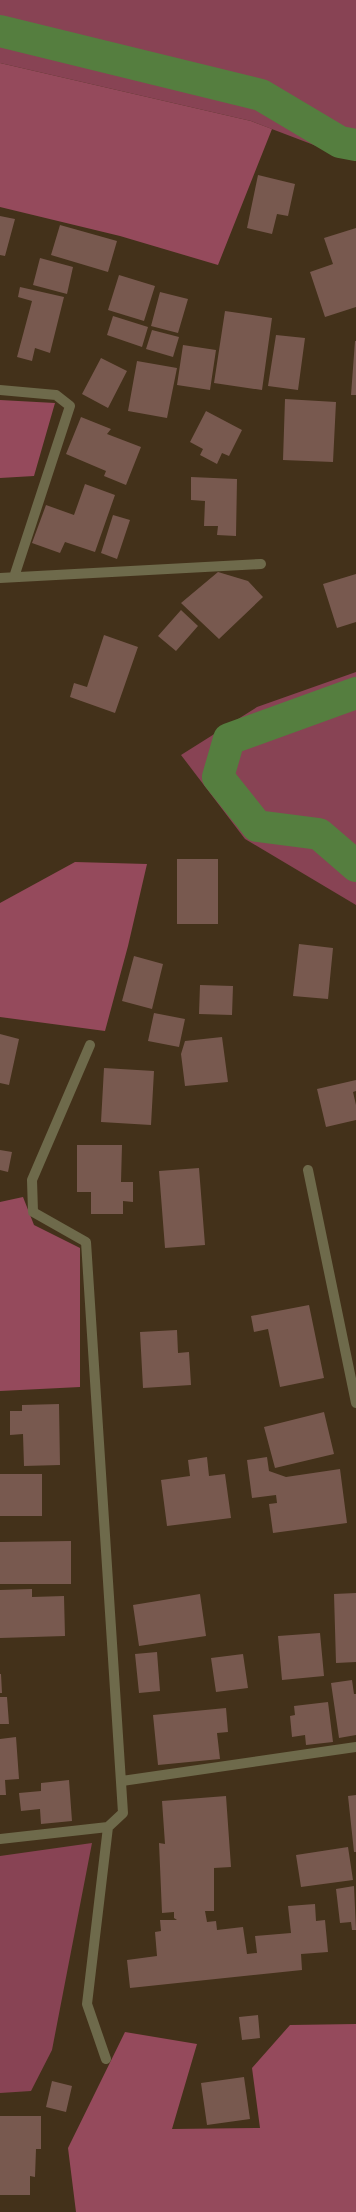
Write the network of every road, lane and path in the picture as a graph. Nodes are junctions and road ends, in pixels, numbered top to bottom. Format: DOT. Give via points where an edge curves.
graph roads {
  1 [pos="0,390"];
  2 [pos="261,564"];
  3 [pos="14,577"];
  4 [pos="0,578"];
  5 [pos="90,1045"];
  6 [pos="308,1170"];
  7 [pos="356,1403"];
  8 [pos="356,1747"];
  9 [pos="122,1782"];
  10 [pos="108,1827"];
  11 [pos="0,1839"];
  12 [pos="106,2059"];
  1 -- 3 [label="street" via="56,395 70,406"];
  2 -- 3 [label="street"];
  3 -- 4 [label="street"];
  5 -- 9 [label="street" via="32,1180 32,1212 86,1242"];
  6 -- 7 [label="street"];
  8 -- 9 [label="street"];
  9 -- 10 [label="street" via="123,1813"];
  10 -- 11 [label="street"];
  10 -- 12 [label="street" via="87,2004"];
}
